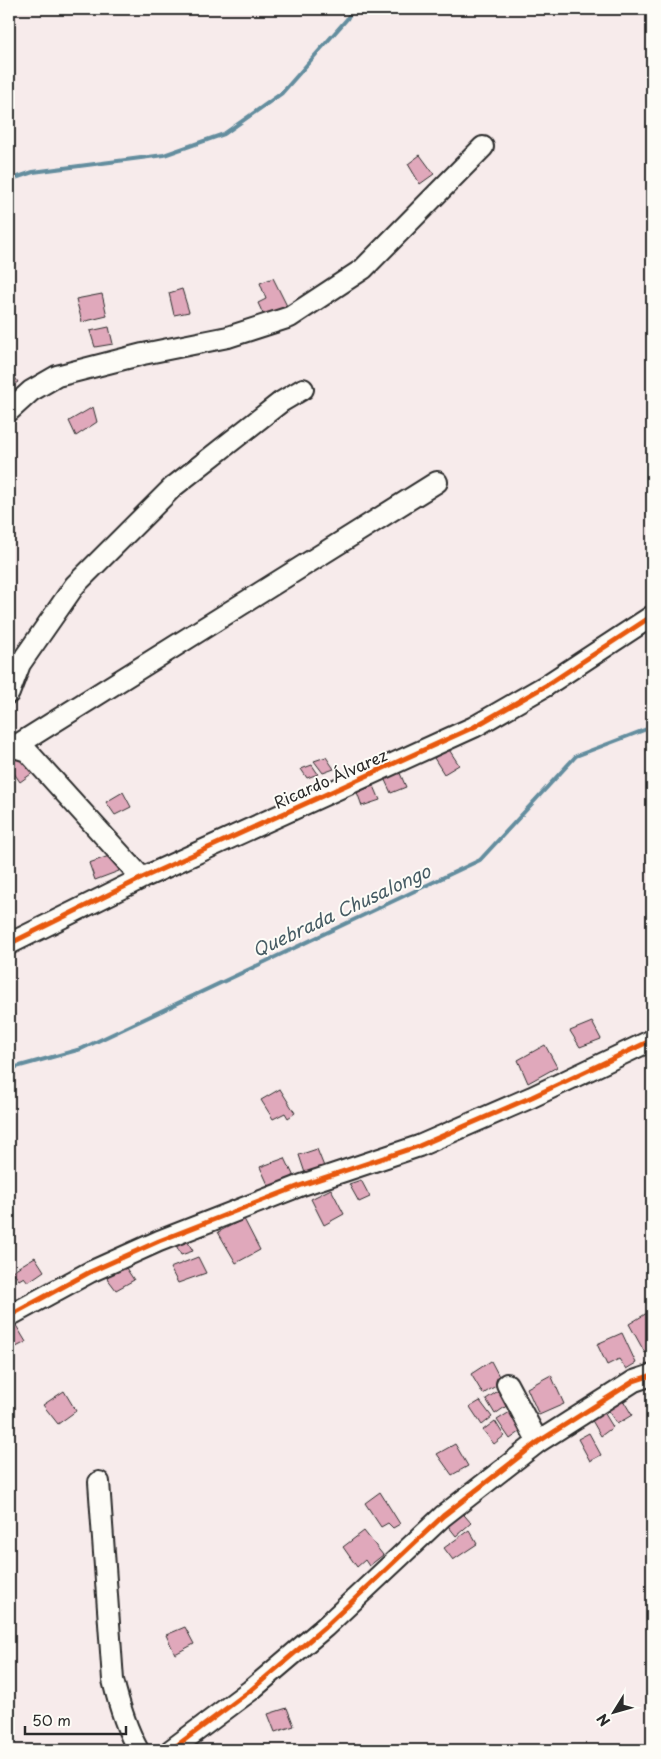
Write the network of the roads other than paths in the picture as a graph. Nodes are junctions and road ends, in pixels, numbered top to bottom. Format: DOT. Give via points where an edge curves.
graph roads {
  1 [pos="483,146"];
  2 [pos="303,389"];
  3 [pos="9,411"];
  4 [pos="437,482"];
  5 [pos="649,622"];
  6 [pos="9,693"];
  7 [pos="11,748"];
  8 [pos="142,878"];
  9 [pos="9,944"];
  10 [pos="652,1040"];
  11 [pos="9,1316"];
  12 [pos="652,1375"];
  13 [pos="507,1384"];
  14 [pos="538,1442"];
  15 [pos="99,1482"];
  16 [pos="138,1750"];
  17 [pos="171,1750"];
  1 -- 3 [label="street" via="363,269 290,317 228,337 57,376 31,391"];
  2 -- 6 [label="street" via="281,402 173,486 75,585 20,664"];
  4 -- 7 [label="street"];
  5 -- 8 [label="street, Ricardo Álvarez" via="548,685 474,726"];
  7 -- 8 [label="street" via="26,751"];
  8 -- 9 [label="street, Ricardo Álvarez"];
  10 -- 11 [label="street" via="419,1146 302,1185 151,1245 90,1272"];
  12 -- 14 [label="street" via="634,1381"];
  13 -- 14 [label="street"];
  14 -- 17 [label="street" via="442,1516 325,1627 251,1690"];
  15 -- 16 [label="street" via="113,1680 119,1705"];
}
